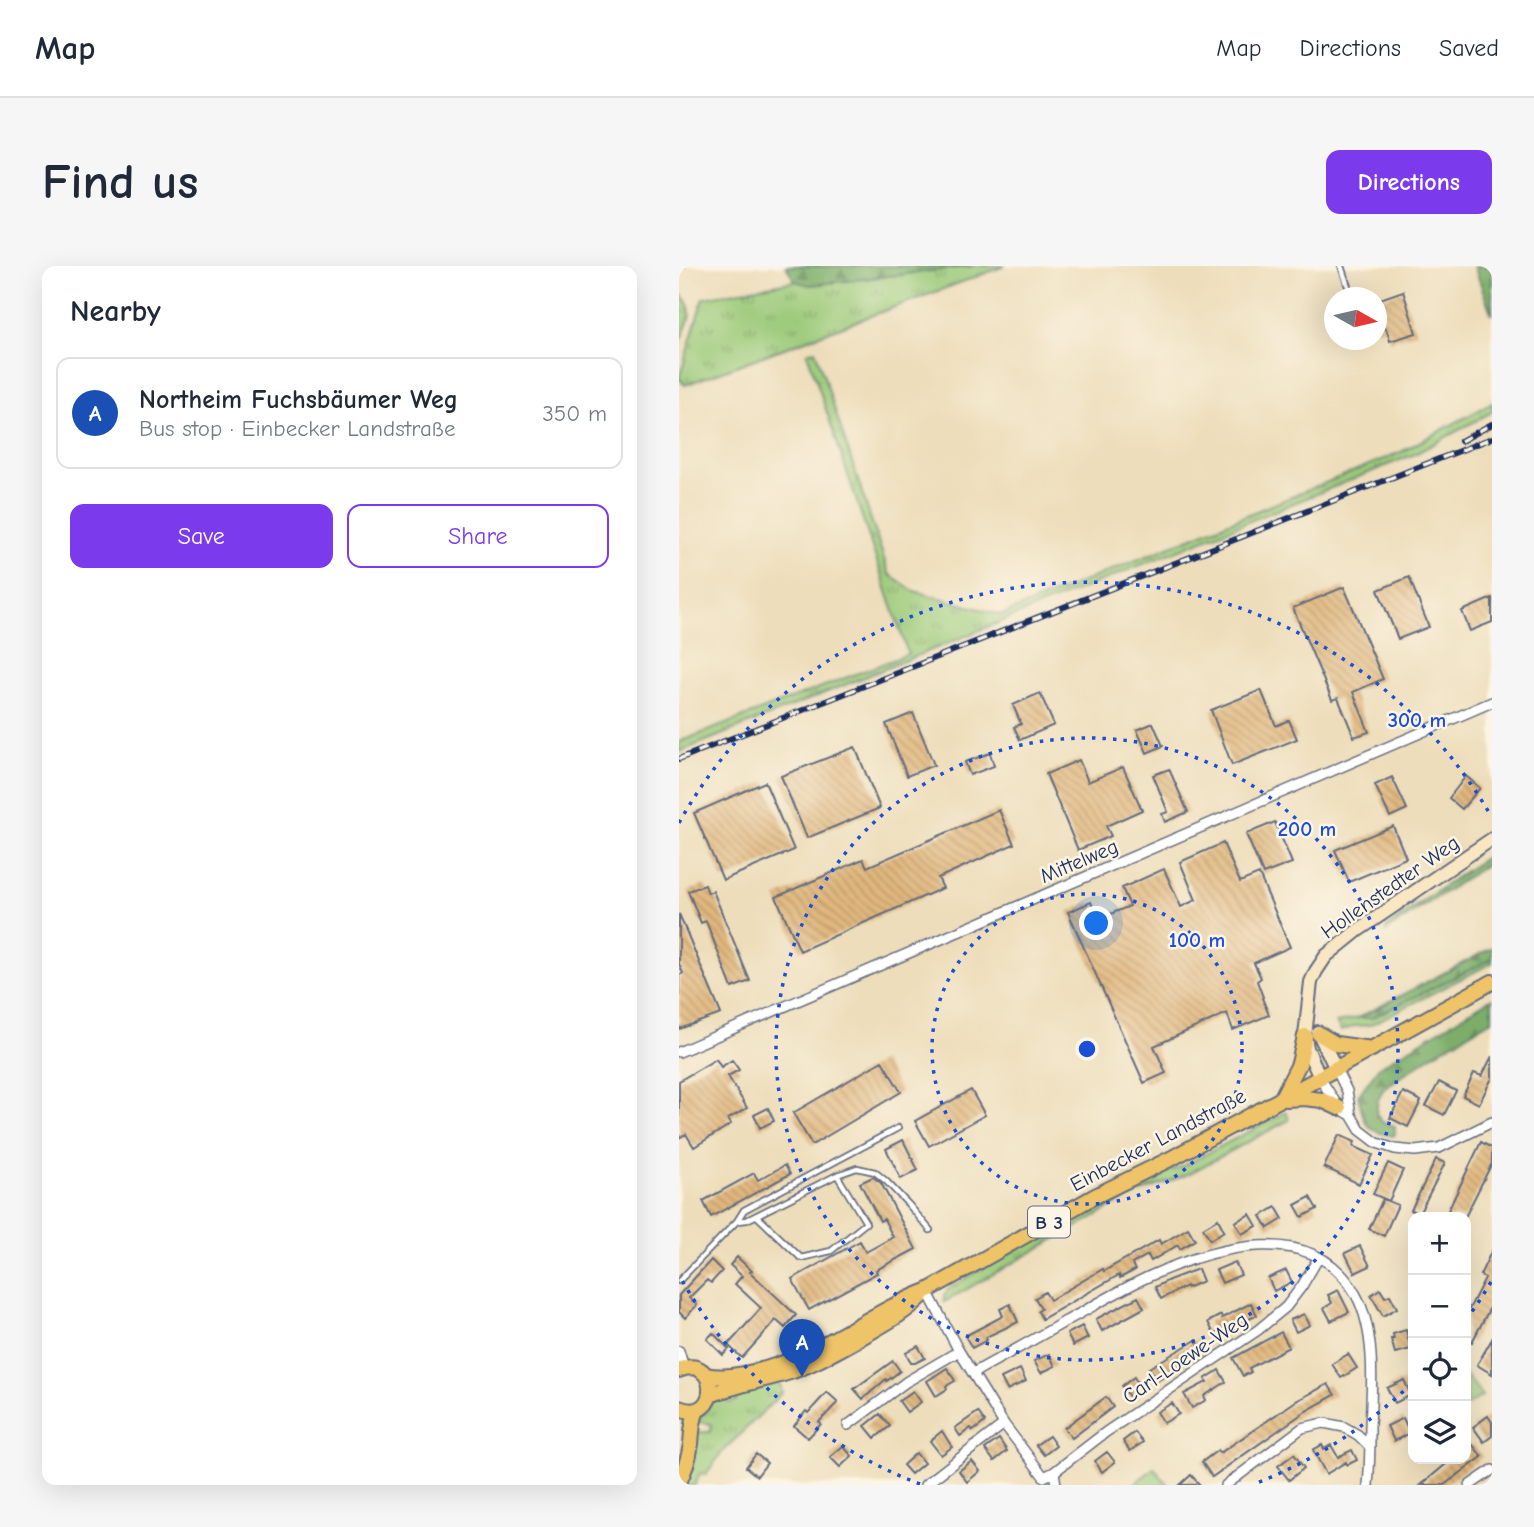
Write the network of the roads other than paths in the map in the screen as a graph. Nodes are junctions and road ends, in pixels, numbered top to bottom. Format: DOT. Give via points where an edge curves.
graph roads {
  1 [pos="1341,266"];
  2 [pos="1348,287"];
  3 [pos="1492,702"];
  4 [pos="1492,839"];
  5 [pos="1492,982"];
  6 [pos="1312,1035"];
  7 [pos="1372,1049"];
  8 [pos="679,1052"];
  9 [pos="1336,1069"];
  10 [pos="1320,1078"];
  11 [pos="1281,1099"];
  12 [pos="1345,1112"];
  13 [pos="1492,1122"];
  14 [pos="898,1128"];
  15 [pos="837,1175"];
  16 [pos="757,1216"];
  17 [pos="737,1221"];
  18 [pos="930,1230"];
  19 [pos="1319,1257"];
  20 [pos="679,1281"];
  21 [pos="927,1291"];
  22 [pos="679,1351"];
  23 [pos="959,1351"];
  24 [pos="681,1369"];
  25 [pos="973,1373"];
  26 [pos="706,1375"];
  27 [pos="711,1395"];
  28 [pos="679,1410"];
  29 [pos="697,1410"];
  30 [pos="1004,1424"];
  31 [pos="848,1425"];
  32 [pos="1370,1447"];
  33 [pos="679,1464"];
  34 [pos="1492,1470"];
  35 [pos="1054,1472"];
  36 [pos="679,1482"];
  37 [pos="925,1485"];
  38 [pos="1056,1485"];
  39 [pos="1226,1485"];
  40 [pos="1368,1485"];
  41 [pos="1470,1485"];
  1 -- 2 [label="lane"];
  3 -- 8 [label="street, Mittelweg"];
  4 -- 6 [label="main road, Hollenstedter Weg" via="1326,956 1311,982 1308,1012"];
  5 -- 7 [label="main road, B 3"];
  6 -- 7 [label="main road"];
  6 -- 9 [label="main road"];
  6 -- 10 [label="main road" via="1307,1048"];
  6 -- 11 [label="main road"];
  7 -- 9 [label="main road, B 3"];
  9 -- 10 [label="main road, Einbecker Landstraße / B 3"];
  9 -- 12 [label="street" via="1347,1091"];
  10 -- 11 [label="main road, Einbecker Landstraße / B 3"];
  10 -- 12 [label="street"];
  11 -- 12 [label="main road" via="1322,1100"];
  11 -- 21 [label="main road, Einbecker Landstraße / B 3"];
  12 -- 13 [label="street" via="1377,1143 1415,1151 1439,1148"];
  14 -- 17 [label="lane" via="744,1210"];
  15 -- 16 [label="lane"];
  15 -- 16 [label="lane" via="866,1223 831,1251 801,1258"];
  15 -- 18 [label="lane" via="857,1168 875,1172"];
  16 -- 17 [label="lane"];
  17 -- 20 [label="lane"];
  19 -- 25 [label="street" via="1269,1245 1201,1257 1151,1276"];
  19 -- 32 [label="street" via="1343,1275 1365,1318 1372,1380"];
  19 -- 35 [label="street, Carl-Loewe-Weg" via="1286,1307 1258,1331"];
  21 -- 23 [label="street"];
  21 -- 26 [label="main road, Einbecker Landstraße / B 3" via="786,1362 720,1378"];
  21 -- 27 [label="main road, Einbecker Landstraße / B 3" via="908,1310 810,1364"];
  22 -- 24 [label="street"];
  23 -- 25 [label="street"];
  23 -- 31 [label="street"];
  24 -- 26 [label="main road, Einbecker Landstraße" via="696,1368"];
  25 -- 30 [label="street"];
  26 -- 27 [label="main road"];
  27 -- 29 [label="main road"];
  28 -- 29 [label="main road"];
  28 -- 33 [label="main road"];
  29 -- 36 [label="main road"];
  30 -- 35 [label="street" via="1044,1476"];
  30 -- 37 [label="street"];
  32 -- 39 [label="street" via="1344,1427 1324,1423 1302,1428"];
  32 -- 40 [label="street"];
  34 -- 41 [label="street"];
  35 -- 38 [label="street"];
}
